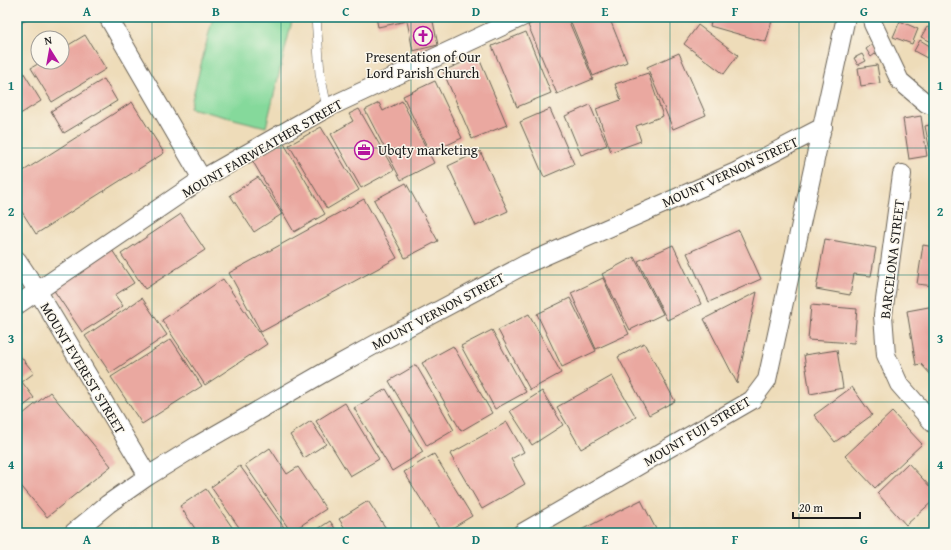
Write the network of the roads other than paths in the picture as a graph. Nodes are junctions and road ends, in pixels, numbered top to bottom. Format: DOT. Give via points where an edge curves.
graph roads {
  1 [pos="108,17"];
  2 [pos="316,17"];
  3 [pos="522,17"];
  4 [pos="846,17"];
  5 [pos="872,17"];
  6 [pos="934,106"];
  7 [pos="328,108"];
  8 [pos="823,127"];
  9 [pos="902,174"];
  10 [pos="202,179"];
  11 [pos="17,260"];
  12 [pos="37,290"];
  13 [pos="17,304"];
  14 [pos="934,424"];
  15 [pos="148,476"];
  16 [pos="74,533"];
  17 [pos="522,533"];
  1 -- 10 [label="street"];
  2 -- 7 [label="lane" via="320,74"];
  3 -- 7 [label="street, MOUNT FAIRWEATHER STREET"];
  4 -- 8 [label="street, MOUNT FUJI STREET"];
  5 -- 6 [label="street" via="900,81 926,103"];
  7 -- 10 [label="street, MOUNT FAIRWEATHER STREET"];
  8 -- 15 [label="street, MOUNT VERNON STREET" via="736,172 526,264 325,372"];
  8 -- 17 [label="street, MOUNT FUJI STREET" via="767,380 752,400"];
  9 -- 14 [label="street, BARCELONA STREET" via="883,315 886,355 899,384"];
  10 -- 12 [label="street, MOUNT FAIRWEATHER STREET"];
  11 -- 12 [label="street, MOUNT EVEREST STREET"];
  12 -- 13 [label="street, MOUNT FAIRWEATHER STREET"];
  12 -- 15 [label="street, MOUNT EVEREST STREET"];
  15 -- 16 [label="street, MOUNT VERNON STREET" via="108,504"];
}
